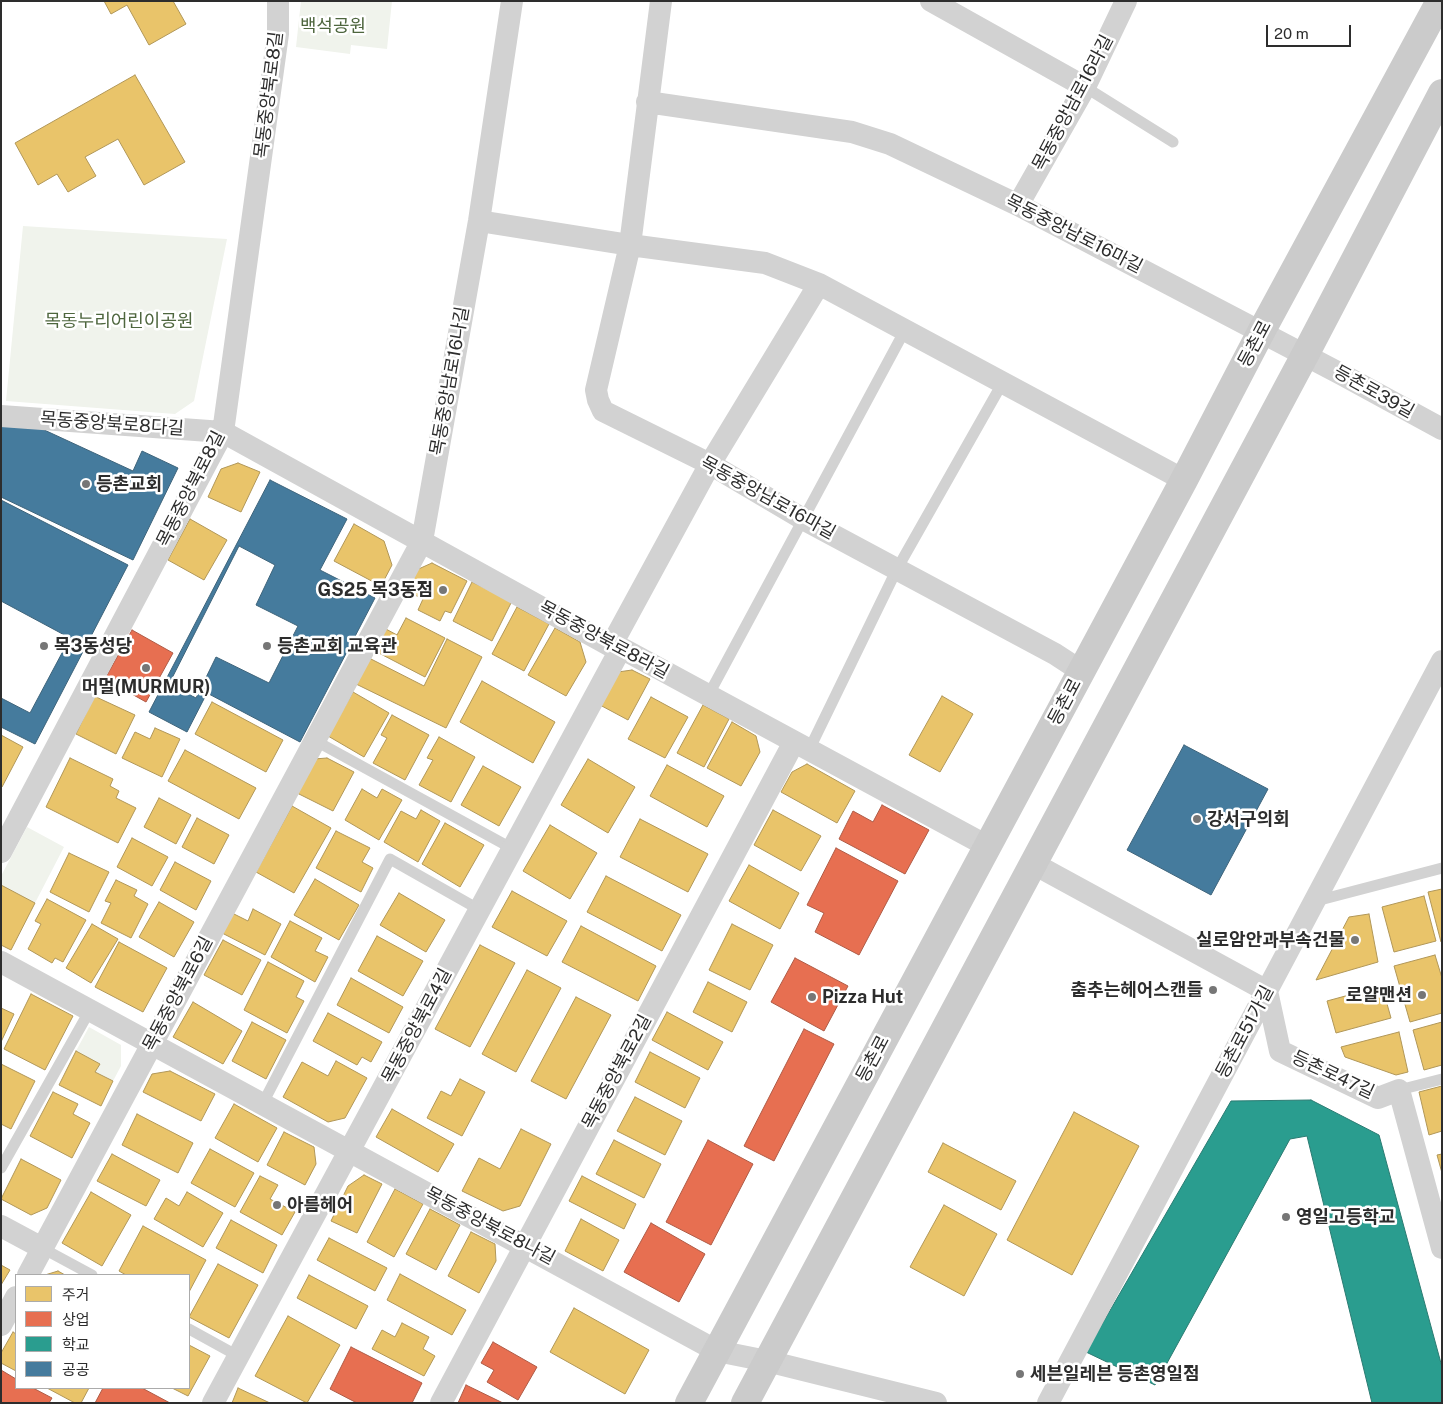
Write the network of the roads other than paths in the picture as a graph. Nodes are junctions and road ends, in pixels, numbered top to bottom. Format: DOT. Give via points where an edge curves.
graph roads {
  1 [pos="278,1"];
  2 [pos="512,1"];
  3 [pos="660,1"];
  4 [pos="931,1"];
  5 [pos="1126,1"];
  6 [pos="1440,1"];
  7 [pos="1085,87"];
  8 [pos="1442,93"];
  9 [pos="647,102"];
  10 [pos="1173,142"];
  11 [pos="1018,204"];
  12 [pos="479,221"];
  13 [pos="630,245"];
  14 [pos="819,284"];
  15 [pos="905,330"];
  16 [pos="1261,332"];
  17 [pos="1305,355"];
  18 [pos="1003,382"];
  19 [pos="1,416"];
  20 [pos="1442,429"];
  21 [pos="223,432"];
  22 [pos="710,464"];
  23 [pos="1184,480"];
  24 [pos="803,519"];
  25 [pos="422,542"];
  26 [pos="897,569"];
  27 [pos="616,647"];
  28 [pos="1442,662"];
  29 [pos="1081,672"];
  30 [pos="708,696"];
  31 [pos="314,740"];
  32 [pos="802,746"];
  33 [pos="987,846"];
  34 [pos="513,849"];
  35 [pos="1,852"];
  36 [pos="1034,864"];
  37 [pos="1442,868"];
  38 [pos="1314,902"];
  39 [pos="480,910"];
  40 [pos="1,962"];
  41 [pos="1267,991"];
  42 [pos="90,1010"];
  43 [pos="151,1043"];
  44 [pos="1442,1079"];
  45 [pos="1399,1090"];
  46 [pos="262,1104"];
  47 [pos="350,1150"];
  48 [pos="1,1168"];
  49 [pos="1,1226"];
  50 [pos="525,1245"];
  51 [pos="42,1248"];
  52 [pos="1442,1248"];
  53 [pos="29,1274"];
  54 [pos="90,1274"];
  55 [pos="15,1299"];
  56 [pos="1,1325"];
  57 [pos="190,1329"];
  58 [pos="717,1351"];
  59 [pos="238,1356"];
  60 [pos="767,1361"];
  61 [pos="213,1403"];
  62 [pos="441,1403"];
  63 [pos="689,1403"];
  64 [pos="745,1403"];
  65 [pos="936,1403"];
  66 [pos="1048,1403"];
  1 -- 21 [label="street, 목동중앙북로8길" via="278,34"];
  2 -- 12 [label="street, 목동중앙남로16나길"];
  3 -- 9 [label="street, 목동중앙남로16마길"];
  4 -- 7 [label="street"];
  5 -- 7 [label="street, 목동중앙남로16라길"];
  6 -- 16 [label="main road, 등촌로"];
  7 -- 10 [label="lane"];
  7 -- 11 [label="street, 목동중앙남로16라길"];
  8 -- 17 [label="main road"];
  9 -- 11 [label="street, 목동중앙남로16마길" via="852,132 890,144"];
  9 -- 13 [label="street, 목동중앙남로16마길"];
  11 -- 16 [label="street, 목동중앙남로16마길"];
  12 -- 13 [label="street"];
  12 -- 25 [label="street, 목동중앙남로16나길"];
  13 -- 14 [label="street" via="765,263"];
  13 -- 22 [label="street, 목동중앙남로16마길" via="596,390 598,400 603,411"];
  14 -- 15 [label="street"];
  14 -- 22 [label="street, 목동중앙북로4길"];
  15 -- 18 [label="street"];
  15 -- 24 [label="lane"];
  16 -- 17 [label="street, 목동중앙남로16마길"];
  16 -- 23 [label="main road, 등촌로"];
  17 -- 20 [label="street, 등촌로39길"];
  17 -- 36 [label="main road"];
  18 -- 23 [label="street"];
  18 -- 26 [label="lane"];
  19 -- 21 [label="street, 목동중앙북로8다길"];
  21 -- 25 [label="street, 목동중앙북로8라길"];
  21 -- 35 [label="street, 목동중앙북로8길"];
  22 -- 24 [label="street, 목동중앙남로16마길"];
  22 -- 27 [label="street, 목동중앙북로4길"];
  23 -- 29 [label="main road, 등촌로"];
  24 -- 26 [label="street, 목동중앙남로16마길"];
  24 -- 30 [label="lane"];
  25 -- 27 [label="street, 목동중앙북로8라길"];
  25 -- 31 [label="street, 목동중앙북로6길"];
  26 -- 29 [label="street, 목동중앙남로16마길" via="1055,654"];
  26 -- 32 [label="lane"];
  27 -- 30 [label="street, 목동중앙북로8라길"];
  27 -- 34 [label="street, 목동중앙북로4길"];
  28 -- 38 [label="street, 등촌로51가길"];
  29 -- 33 [label="main road, 등촌로"];
  30 -- 32 [label="street, 목동중앙북로8라길"];
  31 -- 34 [label="lane"];
  31 -- 43 [label="street, 목동중앙북로6길"];
  32 -- 33 [label="street, 목동중앙북로8라길"];
  32 -- 50 [label="street, 목동중앙북로2길"];
  33 -- 58 [label="main road, 등촌로"];
  34 -- 39 [label="street, 목동중앙북로4길"];
  36 -- 41 [label="street"];
  36 -- 60 [label="main road"];
  37 -- 38 [label="lane"];
  38 -- 41 [label="street, 등촌로51가길"];
  39 -- 46 [label="lane" via="390,858"];
  39 -- 47 [label="street, 목동중앙북로4길"];
  40 -- 42 [label="street, 목동중앙북로8나길"];
  41 -- 45 [label="street, 등촌로47길" via="1280,1051 1378,1098"];
  41 -- 66 [label="street, 등촌로51가길"];
  42 -- 43 [label="street, 목동중앙북로8나길"];
  42 -- 48 [label="lane"];
  43 -- 46 [label="street, 목동중앙북로8나길"];
  43 -- 51 [label="street, 목동중앙북로6길"];
  44 -- 45 [label="lane"];
  45 -- 52 [label="street, 등촌로47길"];
  46 -- 47 [label="street, 목동중앙북로8나길"];
  47 -- 50 [label="street, 목동중앙북로8나길"];
  47 -- 59 [label="street, 목동중앙북로4길"];
  49 -- 51 [label="street"];
  50 -- 58 [label="street, 목동중앙북로8나길"];
  50 -- 62 [label="street, 목동중앙북로2길"];
  51 -- 53 [label="street, 목동중앙북로6길"];
  51 -- 54 [label="lane"];
  55 -- 56 [label="street"];
  57 -- 59 [label="lane"];
  58 -- 60 [label="street, 목동중앙북로8나길"];
  58 -- 63 [label="main road, 등촌로"];
  59 -- 61 [label="street, 목동중앙북로4길"];
  60 -- 64 [label="main road"];
  60 -- 65 [label="street"];
}
